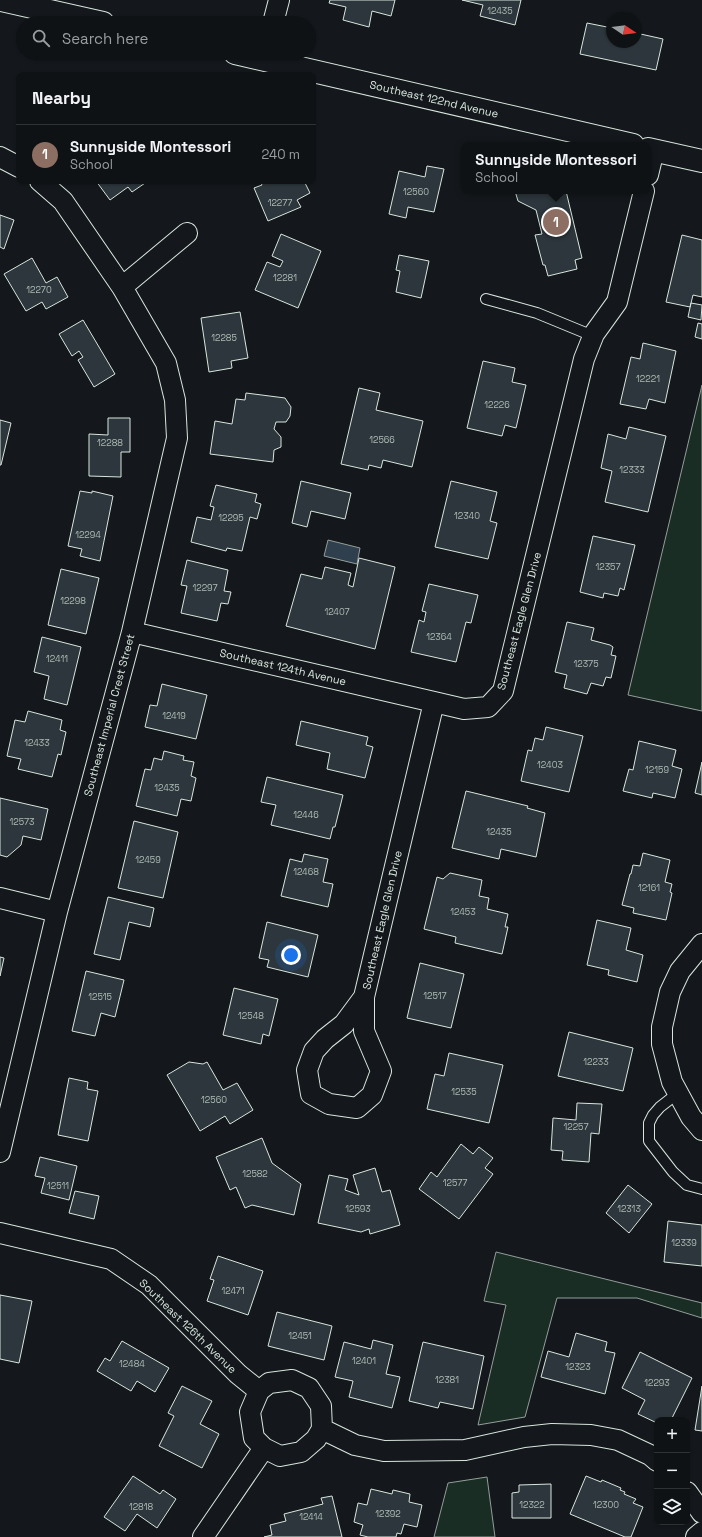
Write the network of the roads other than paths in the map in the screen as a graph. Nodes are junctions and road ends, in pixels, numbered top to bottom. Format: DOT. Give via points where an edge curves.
graph roads {
  1 [pos="1,0"];
  2 [pos="279,0"];
  3 [pos="72,16"];
  4 [pos="275,16"];
  5 [pos="281,60"];
  6 [pos="621,142"];
  7 [pos="651,149"];
  8 [pos="0,158"];
  9 [pos="702,161"];
  10 [pos="16,166"];
  11 [pos="43,184"];
  12 [pos="643,194"];
  13 [pos="187,233"];
  14 [pos="122,287"];
  15 [pos="486,299"];
  16 [pos="593,336"];
  17 [pos="132,632"];
  18 [pos="434,702"];
  19 [pos="0,898"];
  20 [pos="57,912"];
  21 [pos="702,944"];
  22 [pos="364,996"];
  23 [pos="678,1093"];
  24 [pos="702,1130"];
  25 [pos="0,1152"];
  26 [pos="702,1189"];
  27 [pos="0,1233"];
  28 [pos="259,1391"];
  29 [pos="322,1429"];
  30 [pos="264,1448"];
  31 [pos="654,1458"];
  32 [pos="690,1496"];
  33 [pos="702,1513"];
  34 [pos="702,1532"];
  35 [pos="203,1537"];
  36 [pos="696,1537"];
  1 -- 3 [label="main road"];
  2 -- 4 [label="street"];
  5 -- 6 [label="main road, Southeast 122nd Avenue"];
  7 -- 9 [label="main road"];
  8 -- 10 [label="street"];
  11 -- 14 [label="street, Southeast Imperial Crest Street" via="63,201"];
  12 -- 16 [label="street, Southeast Eagle Glen Drive" via="617,302"];
  13 -- 14 [label="street"];
  14 -- 17 [label="street, Southeast Imperial Crest Street" via="166,363 175,400 177,438"];
  15 -- 16 [label="lane" via="537,313"];
  16 -- 18 [label="street, Southeast Eagle Glen Drive" via="584,359 503,691 488,707 464,709"];
  17 -- 18 [label="street, Southeast 124th Avenue"];
  17 -- 20 [label="street, Southeast Imperial Crest Street"];
  18 -- 22 [label="street, Southeast Eagle Glen Drive"];
  19 -- 20 [label="street"];
  20 -- 25 [label="street, Southeast Imperial Crest Street"];
  21 -- 23 [label="street" via="680,971 670,992 662,1026 662,1044 672,1082"];
  22 -- 22 [label="street, Southeast Eagle Glen Drive" via="344,1024 314,1051 307,1070 311,1094 329,1104 357,1108 372,1095 381,1071 364,1031"];
  23 -- 24 [label="street" via="690,1117"];
  23 -- 26 [label="lane" via="653,1115 649,1123 649,1141 673,1172 688,1185"];
  27 -- 28 [label="street, Southeast 126th Avenue" via="111,1259 149,1285 238,1374"];
  28 -- 29 [label="street" via="269,1383 292,1380 309,1388 321,1406"];
  28 -- 30 [label="street" via="250,1412 254,1438"];
  29 -- 30 [label="street" via="316,1439 300,1452 280,1456"];
  29 -- 31 [label="street" via="355,1445 384,1450 465,1450 524,1437 552,1434 591,1435 618,1440"];
  30 -- 35 [label="street"];
  32 -- 33 [label="street"];
  34 -- 36 [label="street"];
}
